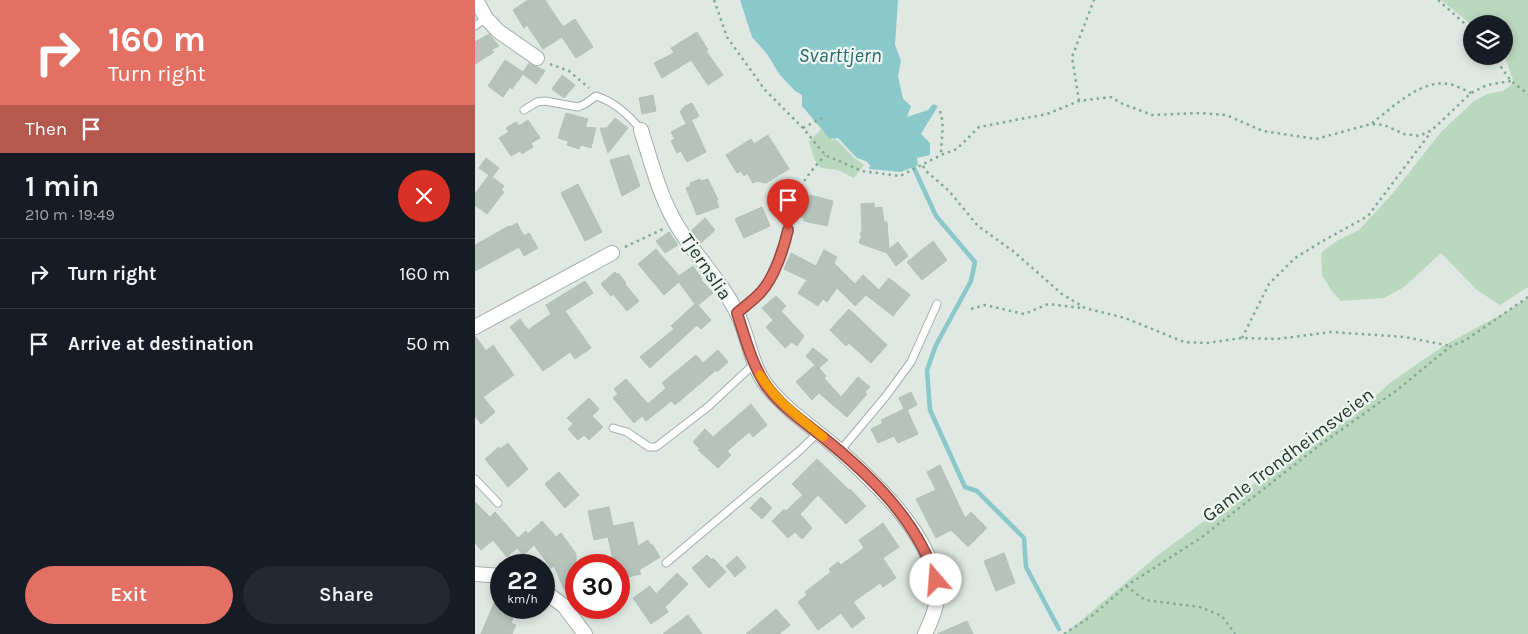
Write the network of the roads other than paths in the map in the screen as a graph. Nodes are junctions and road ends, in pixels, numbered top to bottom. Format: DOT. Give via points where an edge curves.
graph roads {
  1 [pos="476,0"];
  2 [pos="481,22"];
  3 [pos="537,58"];
  4 [pos="524,110"];
  5 [pos="641,130"];
  6 [pos="789,220"];
  7 [pos="612,253"];
  8 [pos="937,304"];
  9 [pos="737,313"];
  10 [pos="475,327"];
  11 [pos="754,364"];
  12 [pos="613,428"];
  13 [pos="818,433"];
  14 [pos="840,451"];
  15 [pos="475,479"];
  16 [pos="498,503"];
  17 [pos="666,563"];
  18 [pos="475,574"];
  19 [pos="490,575"];
  20 [pos="555,599"];
  21 [pos="585,634"];
  22 [pos="925,634"];
  1 -- 2 [label="street"];
  2 -- 3 [label="street"];
  4 -- 5 [label="lane" via="545,101 578,107 597,96 616,106"];
  5 -- 9 [label="street, Tjernslia" via="675,222"];
  6 -- 9 [label="lane" via="786,240 770,279 761,292"];
  7 -- 10 [label="street"];
  8 -- 14 [label="lane" via="911,362"];
  9 -- 11 [label="street, Tjernslia"];
  11 -- 12 [label="lane" via="709,406 656,447 649,447 627,432"];
  11 -- 13 [label="street, Tjernslia" via="766,385 784,405"];
  13 -- 14 [label="street, Tjernslia"];
  13 -- 17 [label="lane"];
  14 -- 22 [label="street, Tjernslia" via="888,498 918,538 930,561 937,599"];
  15 -- 16 [label="lane"];
  18 -- 19 [label="street"];
  20 -- 21 [label="street"];
}
